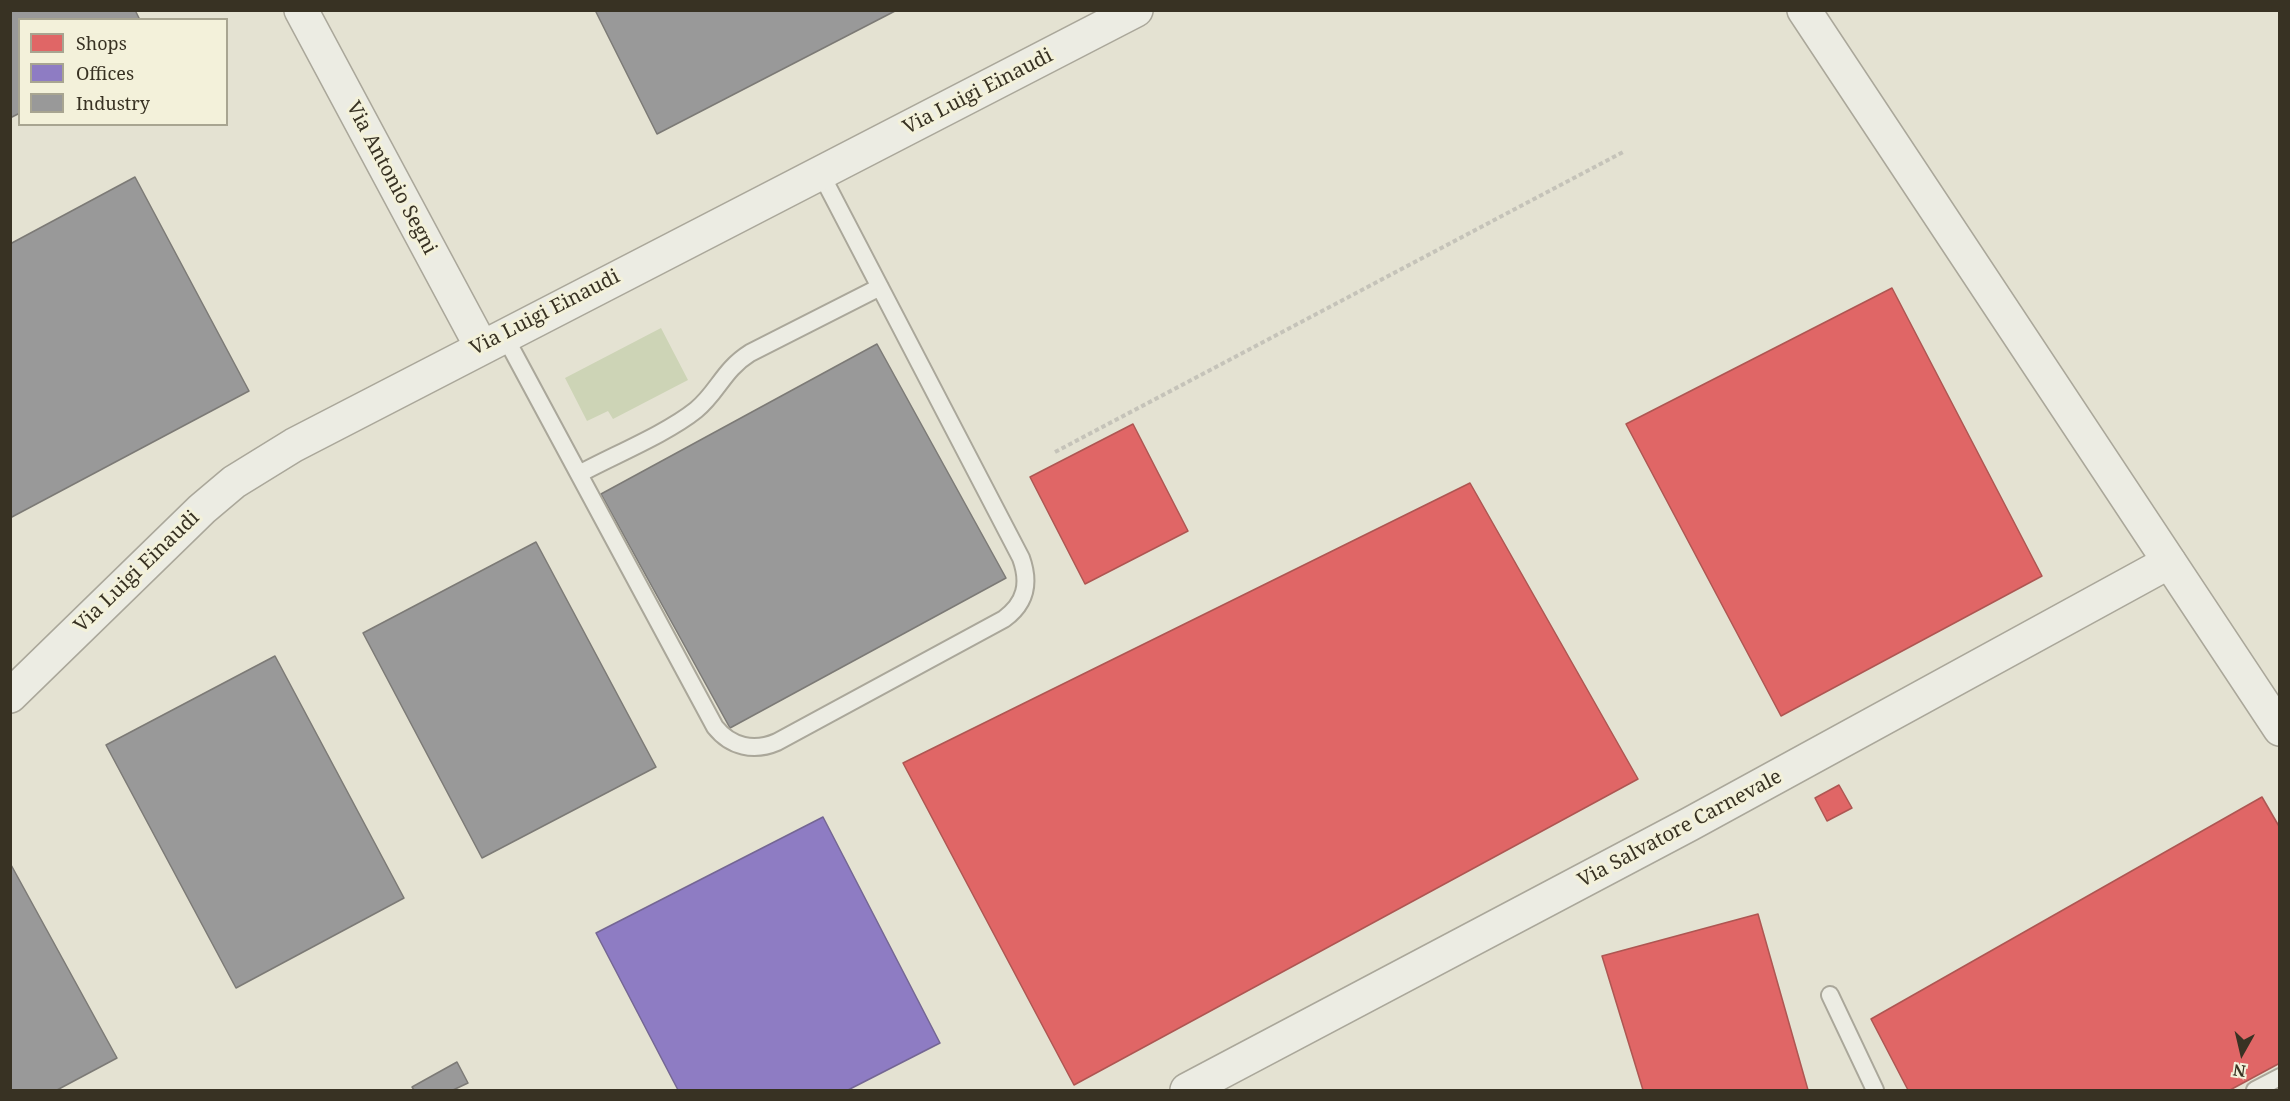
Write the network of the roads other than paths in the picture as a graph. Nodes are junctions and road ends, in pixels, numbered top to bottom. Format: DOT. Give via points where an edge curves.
graph roads {
  1 [pos="301,10"];
  2 [pos="1136,10"];
  3 [pos="1804,10"];
  4 [pos="820,172"];
  5 [pos="880,287"];
  6 [pos="492,341"];
  7 [pos="579,474"];
  8 [pos="2169,562"];
  9 [pos="10,696"];
  10 [pos="2280,729"];
  11 [pos="1830,995"];
  12 [pos="2280,1077"];
  13 [pos="1187,1090"];
  14 [pos="1875,1090"];
  15 [pos="2255,1090"];
  1 -- 6 [label="street, Via Antonio Segni"];
  2 -- 4 [label="street, Via Luigi Einaudi"];
  3 -- 8 [label="street"];
  4 -- 5 [label="lane"];
  4 -- 6 [label="street, Via Luigi Einaudi"];
  5 -- 7 [label="lane" via="750,353 731,367 692,413"];
  5 -- 7 [label="lane" via="1023,564 1024,595 1020,605 1004,619 777,742 743,746 714,727"];
  6 -- 7 [label="lane"];
  6 -- 9 [label="street, Via Luigi Einaudi" via="279,453 234,482 177,532"];
  8 -- 10 [label="street"];
  8 -- 13 [label="street, Via Salvatore Carnevale" via="1705,816"];
  11 -- 14 [label="lane"];
  12 -- 15 [label="lane"];
}
